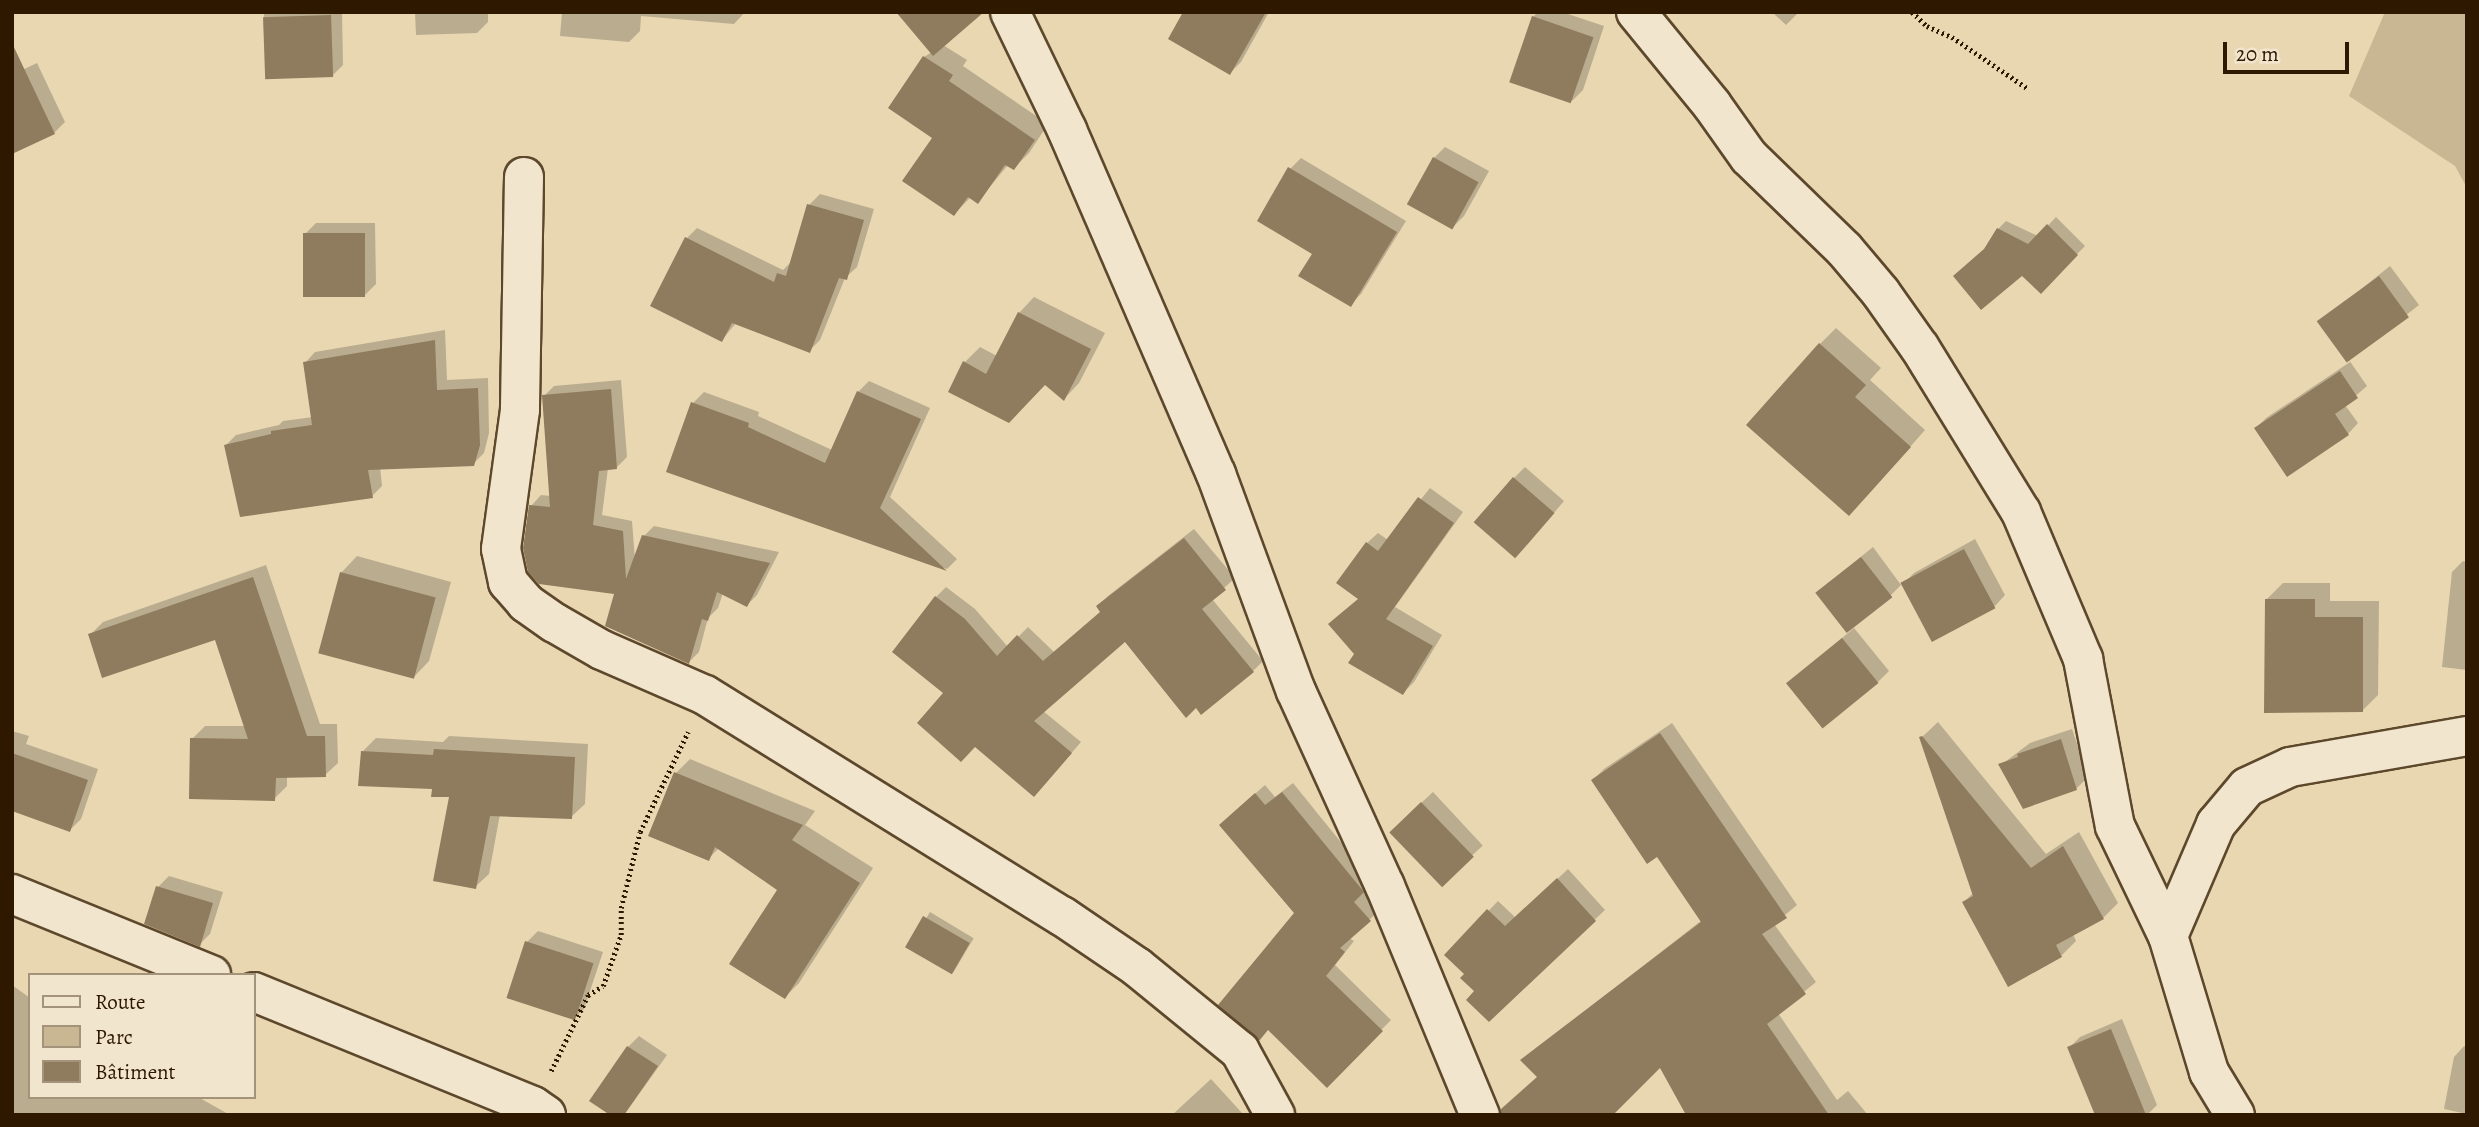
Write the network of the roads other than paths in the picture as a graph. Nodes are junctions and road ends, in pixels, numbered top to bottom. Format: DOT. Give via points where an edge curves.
graph roads {
  1 [pos="1010,12"];
  2 [pos="1636,12"];
  3 [pos="524,177"];
  4 [pos="2467,736"];
  5 [pos="12,894"];
  6 [pos="2168,936"];
  7 [pos="206,973"];
  8 [pos="256,993"];
  9 [pos="540,1110"];
  10 [pos="1275,1115"];
  11 [pos="1480,1115"];
  12 [pos="2235,1115"];
  1 -- 11 [label="street" via="1068,130 1205,448 1296,691 1385,887"];
  2 -- 6 [label="street" via="1712,105 1748,158 1835,240 1881,293 2021,512 2083,660 2115,826"];
  3 -- 10 [label="street" via="520,410 500,550 508,582 526,603 602,650 705,695 1138,967 1240,1051"];
  4 -- 6 [label="street" via="2290,767 2247,787 2216,824"];
  5 -- 7 [label="street"];
  6 -- 12 [label="street" via="2209,1072"];
  8 -- 9 [label="street"];
}
